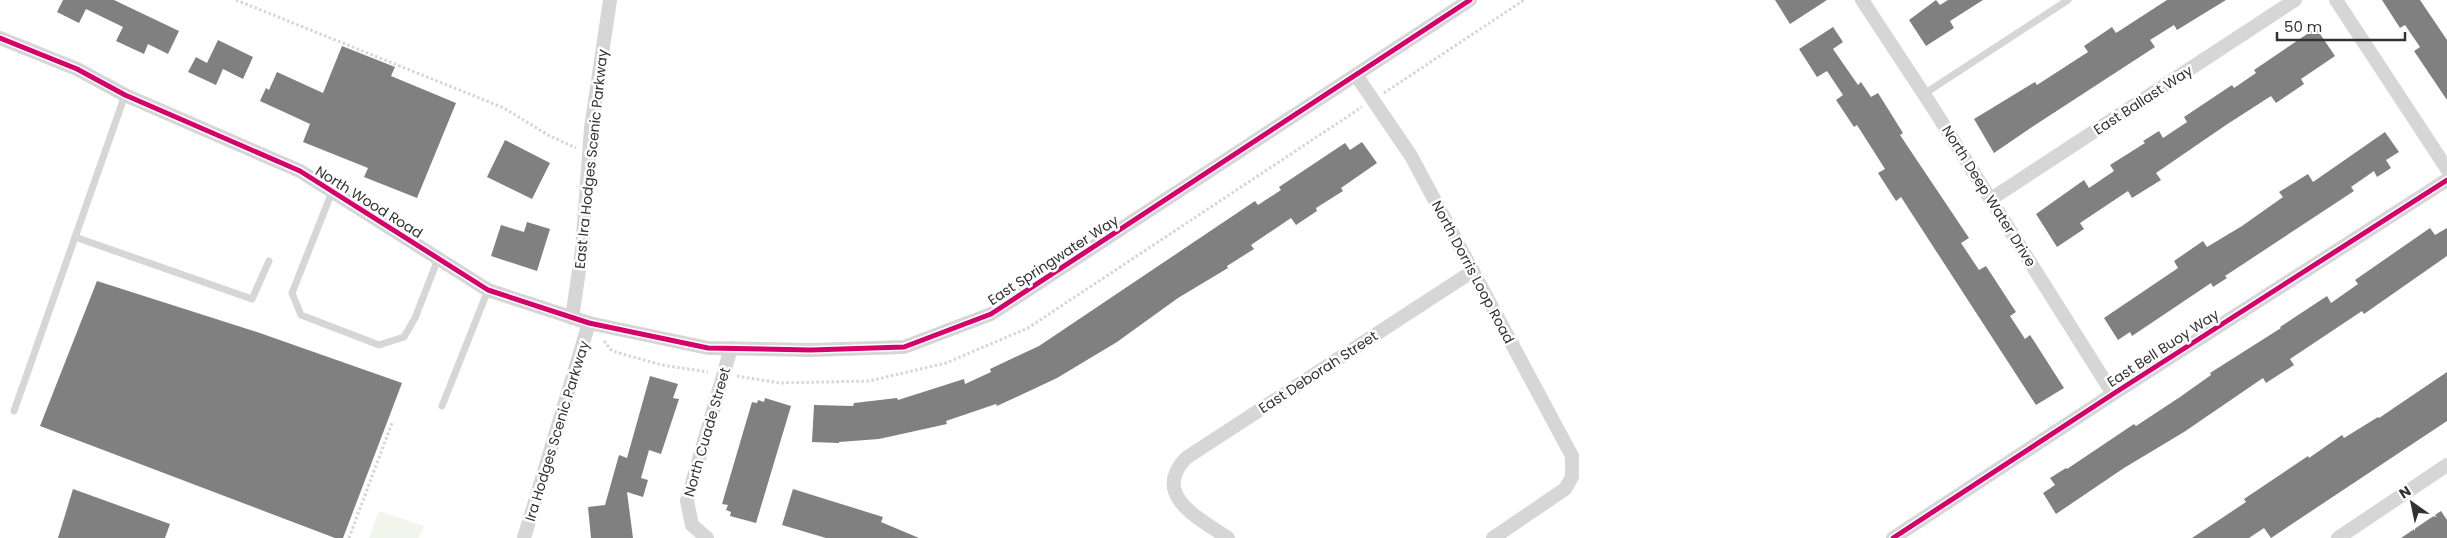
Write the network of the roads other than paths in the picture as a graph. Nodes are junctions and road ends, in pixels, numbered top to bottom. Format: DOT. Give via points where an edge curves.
graph roads {
  1 [pos="610,0"];
  2 [pos="1470,0"];
  3 [pos="2068,0"];
  4 [pos="2295,0"];
  5 [pos="2336,0"];
  6 [pos="1868,2"];
  7 [pos="0,38"];
  8 [pos="1356,75"];
  9 [pos="1924,94"];
  10 [pos="125,95"];
  11 [pos="2447,170"];
  12 [pos="2447,180"];
  13 [pos="332,192"];
  14 [pos="1991,199"];
  15 [pos="75,237"];
  16 [pos="438,258"];
  17 [pos="269,261"];
  18 [pos="1472,271"];
  19 [pos="488,290"];
  20 [pos="572,318"];
  21 [pos="589,323"];
  22 [pos="732,348"];
  23 [pos="2113,394"];
  24 [pos="442,406"];
  25 [pos="14,411"];
  26 [pos="2447,465"];
  27 [pos="524,538"];
  28 [pos="707,538"];
  29 [pos="1228,538"];
  30 [pos="1493,538"];
  31 [pos="1893,538"];
  32 [pos="2338,538"];
  1 -- 20 [label="street, East Ira Hodges Scenic Parkway" via="591,128 582,250"];
  2 -- 8 [label="street, East Springwater Way"];
  3 -- 9 [label="lane"];
  4 -- 14 [label="street, East Ballast Way"];
  5 -- 11 [label="street"];
  6 -- 9 [label="street, North Deep Water Drive"];
  7 -- 10 [label="street, North Wood Road" via="77,69"];
  8 -- 18 [label="street, North Dorris Loop Road" via="1411,156"];
  8 -- 22 [label="street, East Springwater Way" via="991,314 904,347"];
  9 -- 14 [label="street, North Deep Water Drive"];
  10 -- 13 [label="street, North Wood Road" via="262,154"];
  10 -- 15 [label="lane"];
  12 -- 23 [label="street, East Bell Buoy Way"];
  13 -- 16 [label="street, North Wood Road"];
  13 -- 16 [label="lane" via="292,293 301,315 379,345 404,337 416,318"];
  14 -- 23 [label="street, North Deep Water Drive"];
  15 -- 17 [label="lane" via="252,299"];
  15 -- 25 [label="lane"];
  16 -- 19 [label="street, North Wood Road"];
  18 -- 29 [label="street, East Deborah Street" via="1186,458 1174,481 1181,504"];
  18 -- 30 [label="street, North Dorris Loop Road" via="1569,450 1573,463 1572,477 1560,494"];
  19 -- 20 [label="street, North Wood Road"];
  19 -- 24 [label="lane"];
  20 -- 21 [label="street, North Wood Road"];
  21 -- 22 [label="street, East Springwater Way" via="708,348"];
  21 -- 27 [label="street, Ira Hodges Scenic Parkway"];
  22 -- 28 [label="street, North Cuade Street" via="687,501 692,525"];
  23 -- 31 [label="street, East Bell Buoy Way"];
  26 -- 32 [label="street"];
}
